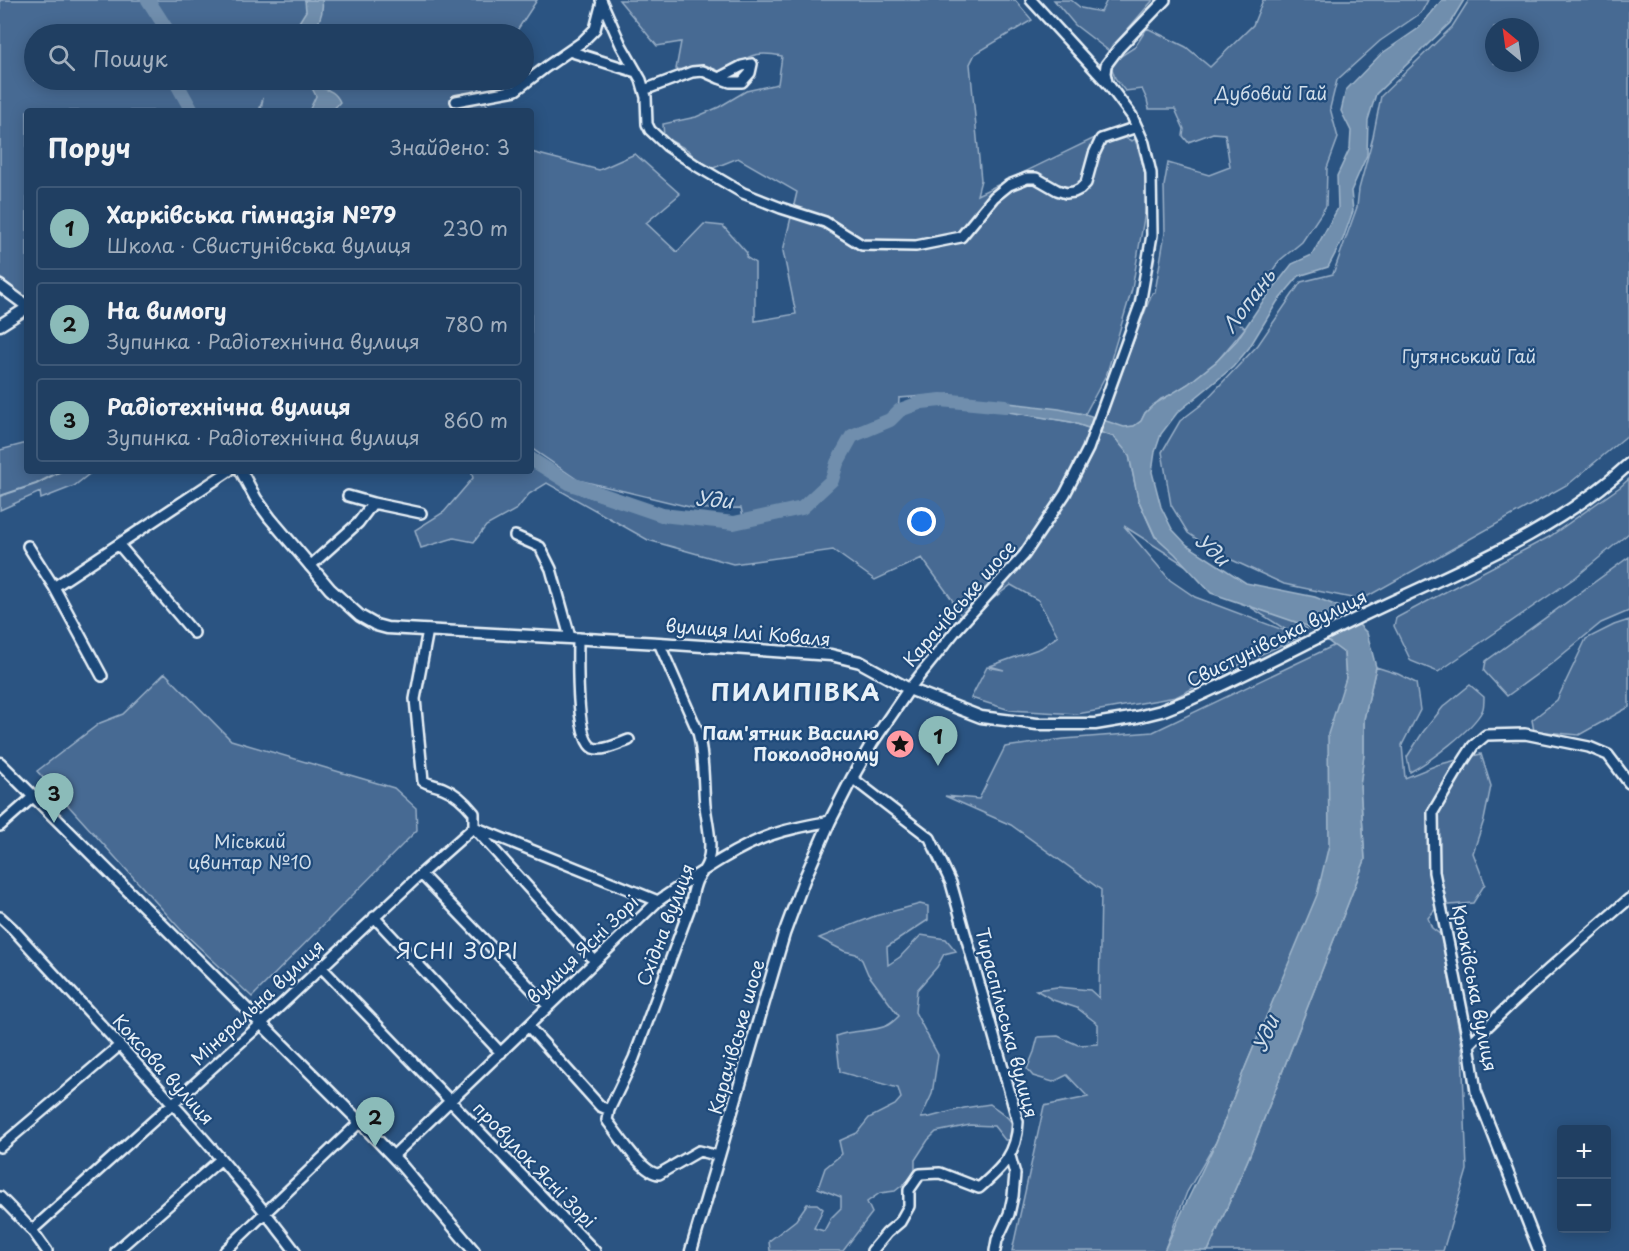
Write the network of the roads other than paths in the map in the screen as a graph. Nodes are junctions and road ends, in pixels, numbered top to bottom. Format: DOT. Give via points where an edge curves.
graph roads {
  1 [pos="1030,0"];
  2 [pos="1165,0"];
  3 [pos="602,1"];
  4 [pos="569,51"];
  5 [pos="636,72"];
  6 [pos="534,76"];
  7 [pos="719,78"];
  8 [pos="1108,84"];
  9 [pos="516,90"];
  10 [pos="644,90"];
  11 [pos="456,101"];
  12 [pos="1137,127"];
  13 [pos="0,286"];
  14 [pos="24,305"];
  15 [pos="24,309"];
  16 [pos="0,325"];
  17 [pos="1629,464"];
  18 [pos="225,474"];
  19 [pos="243,474"];
  20 [pos="348,496"];
  21 [pos="373,503"];
  22 [pos="421,513"];
  23 [pos="515,536"];
  24 [pos="119,545"];
  25 [pos="28,546"];
  26 [pos="310,566"];
  27 [pos="54,587"];
  28 [pos="428,630"];
  29 [pos="194,633"];
  30 [pos="574,638"];
  31 [pos="659,643"];
  32 [pos="102,676"];
  33 [pos="909,689"];
  34 [pos="629,740"];
  35 [pos="0,763"];
  36 [pos="852,778"];
  37 [pos="1629,783"];
  38 [pos="34,796"];
  39 [pos="830,821"];
  40 [pos="0,826"];
  41 [pos="474,827"];
  42 [pos="705,869"];
  43 [pos="421,874"];
  44 [pos="1629,899"];
  45 [pos="658,901"];
  46 [pos="0,917"];
  47 [pos="374,917"];
  48 [pos="595,961"];
  49 [pos="321,967"];
  50 [pos="548,1006"];
  51 [pos="262,1023"];
  52 [pos="528,1026"];
  53 [pos="1469,1045"];
  54 [pos="119,1046"];
  55 [pos="501,1053"];
  56 [pos="450,1101"];
  57 [pos="172,1105"];
  58 [pos="609,1110"];
  59 [pos="360,1122"];
  60 [pos="0,1147"];
  61 [pos="393,1156"];
  62 [pos="719,1156"];
  63 [pos="1010,1156"];
  64 [pos="220,1160"];
  65 [pos="0,1197"];
  66 [pos="266,1212"];
  67 [pos="33,1230"];
  68 [pos="47,1251"];
  69 [pos="116,1251"];
  70 [pos="225,1251"];
  71 [pos="295,1251"];
  72 [pos="474,1251"];
  73 [pos="596,1251"];
  74 [pos="691,1251"];
  75 [pos="872,1251"];
  76 [pos="996,1251"];
  77 [pos="1539,1251"];
  1 -- 8 [label="street, Карачівське шосе"];
  2 -- 8 [label="street" via="1107,65"];
  3 -- 4 [label="street" via="595,29"];
  3 -- 5 [label="street"];
  4 -- 5 [label="street"];
  4 -- 6 [label="street"];
  5 -- 10 [label="street"];
  7 -- 10 [label="street" via="703,71 692,72"];
  8 -- 12 [label="street, Карачівське шосе"];
  9 -- 11 [label="street"];
  10 -- 12 [label="street" via="647,124 668,146 743,193 825,222 862,245 916,246 961,237 994,197 1009,184 1027,178 1036,178 1066,193 1074,192 1086,183 1101,139"];
  12 -- 33 [label="street, Карачівське шосе" via="1151,173 1152,235 1140,305 1088,449 1065,494 1024,555"];
  13 -- 14 [label="main road"];
  15 -- 16 [label="main road"];
  17 -- 33 [label="main road, Свистунівська вулиця" via="1577,506 1517,542 1161,711 1095,724 1037,724 981,717"];
  18 -- 24 [label="street"];
  19 -- 26 [label="main road, вулиця Іллі Коваля" via="256,499"];
  20 -- 21 [label="street"];
  21 -- 22 [label="street"];
  21 -- 26 [label="street" via="358,523"];
  23 -- 30 [label="street" via="540,547"];
  24 -- 27 [label="street"];
  24 -- 29 [label="street"];
  25 -- 27 [label="street"];
  26 -- 28 [label="main road, вулиця Іллі Коваля" via="352,610 368,621 387,628"];
  27 -- 32 [label="street"];
  28 -- 30 [label="main road, вулиця Іллі Коваля"];
  28 -- 41 [label="street" via="415,699 423,781 464,801 474,813"];
  30 -- 31 [label="main road, вулиця Іллі Коваля"];
  30 -- 34 [label="street" via="585,740 600,750"];
  31 -- 33 [label="main road, вулиця Іллі Коваля" via="831,655 860,662"];
  31 -- 42 [label="street, Східна вулиця" via="702,746 710,848"];
  33 -- 36 [label="main road, Карачівське шосе"];
  35 -- 38 [label="main road"];
  36 -- 39 [label="main road, Карачівське шосе"];
  36 -- 63 [label="street, Тираспільська вулиця" via="930,838 951,882 1018,1122"];
  37 -- 53 [label="street, Крюківська вулиця" via="1608,755 1589,747 1525,734 1486,735 1461,763 1433,812 1434,872"];
  38 -- 40 [label="street"];
  38 -- 51 [label="main road"];
  39 -- 42 [label="street, вулиця Ясні Зорі" via="773,834"];
  39 -- 62 [label="main road, Карачівське шосе" via="784,934"];
  41 -- 43 [label="street, Мінеральна вулиця"];
  41 -- 45 [label="street"];
  41 -- 48 [label="street"];
  42 -- 45 [label="street, вулиця Ясні Зорі"];
  42 -- 58 [label="street, Східна вулиця" via="694,888 634,1058"];
  43 -- 47 [label="street, Мінеральна вулиця"];
  43 -- 50 [label="street"];
  44 -- 53 [label="street"];
  45 -- 48 [label="street, вулиця Ясні Зорі"];
  46 -- 54 [label="street, Коксова вулиця"];
  47 -- 49 [label="street, Мінеральна вулиця"];
  47 -- 55 [label="street"];
  48 -- 50 [label="street, вулиця Ясні Зорі"];
  49 -- 51 [label="street, Мінеральна вулиця"];
  49 -- 56 [label="street, провулок Ясні Зорі"];
  50 -- 52 [label="street, вулиця Ясні Зорі"];
  51 -- 57 [label="street, Мінеральна вулиця"];
  51 -- 59 [label="main road"];
  52 -- 55 [label="street, вулиця Ясні Зорі"];
  52 -- 58 [label="street" via="600,1106"];
  53 -- 77 [label="street, Крюківська вулиця" via="1476,1091"];
  54 -- 57 [label="street, Коксова вулиця"];
  54 -- 60 [label="street"];
  55 -- 56 [label="street, вулиця Ясні Зорі"];
  56 -- 61 [label="street, вулиця Ясні Зорі"];
  56 -- 73 [label="street, провулок Ясні Зорі"];
  57 -- 64 [label="street, Коксова вулиця"];
  57 -- 67 [label="street, Мінеральна вулиця"];
  58 -- 62 [label="street" via="609,1123 638,1160 655,1174 699,1151"];
  59 -- 61 [label="main road"];
  59 -- 66 [label="street"];
  61 -- 72 [label="main road"];
  62 -- 74 [label="main road, Карачівське шосе"];
  63 -- 75 [label="street, Тираспільська вулиця" via="979,1188 940,1173 920,1174 909,1190 909,1206 900,1222"];
  63 -- 76 [label="street" via="1015,1174 1013,1196"];
  64 -- 66 [label="street, Коксова вулиця"];
  64 -- 69 [label="street"];
  65 -- 67 [label="street"];
  66 -- 70 [label="street"];
  66 -- 71 [label="street, Коксова вулиця"];
  67 -- 68 [label="street"];
}
